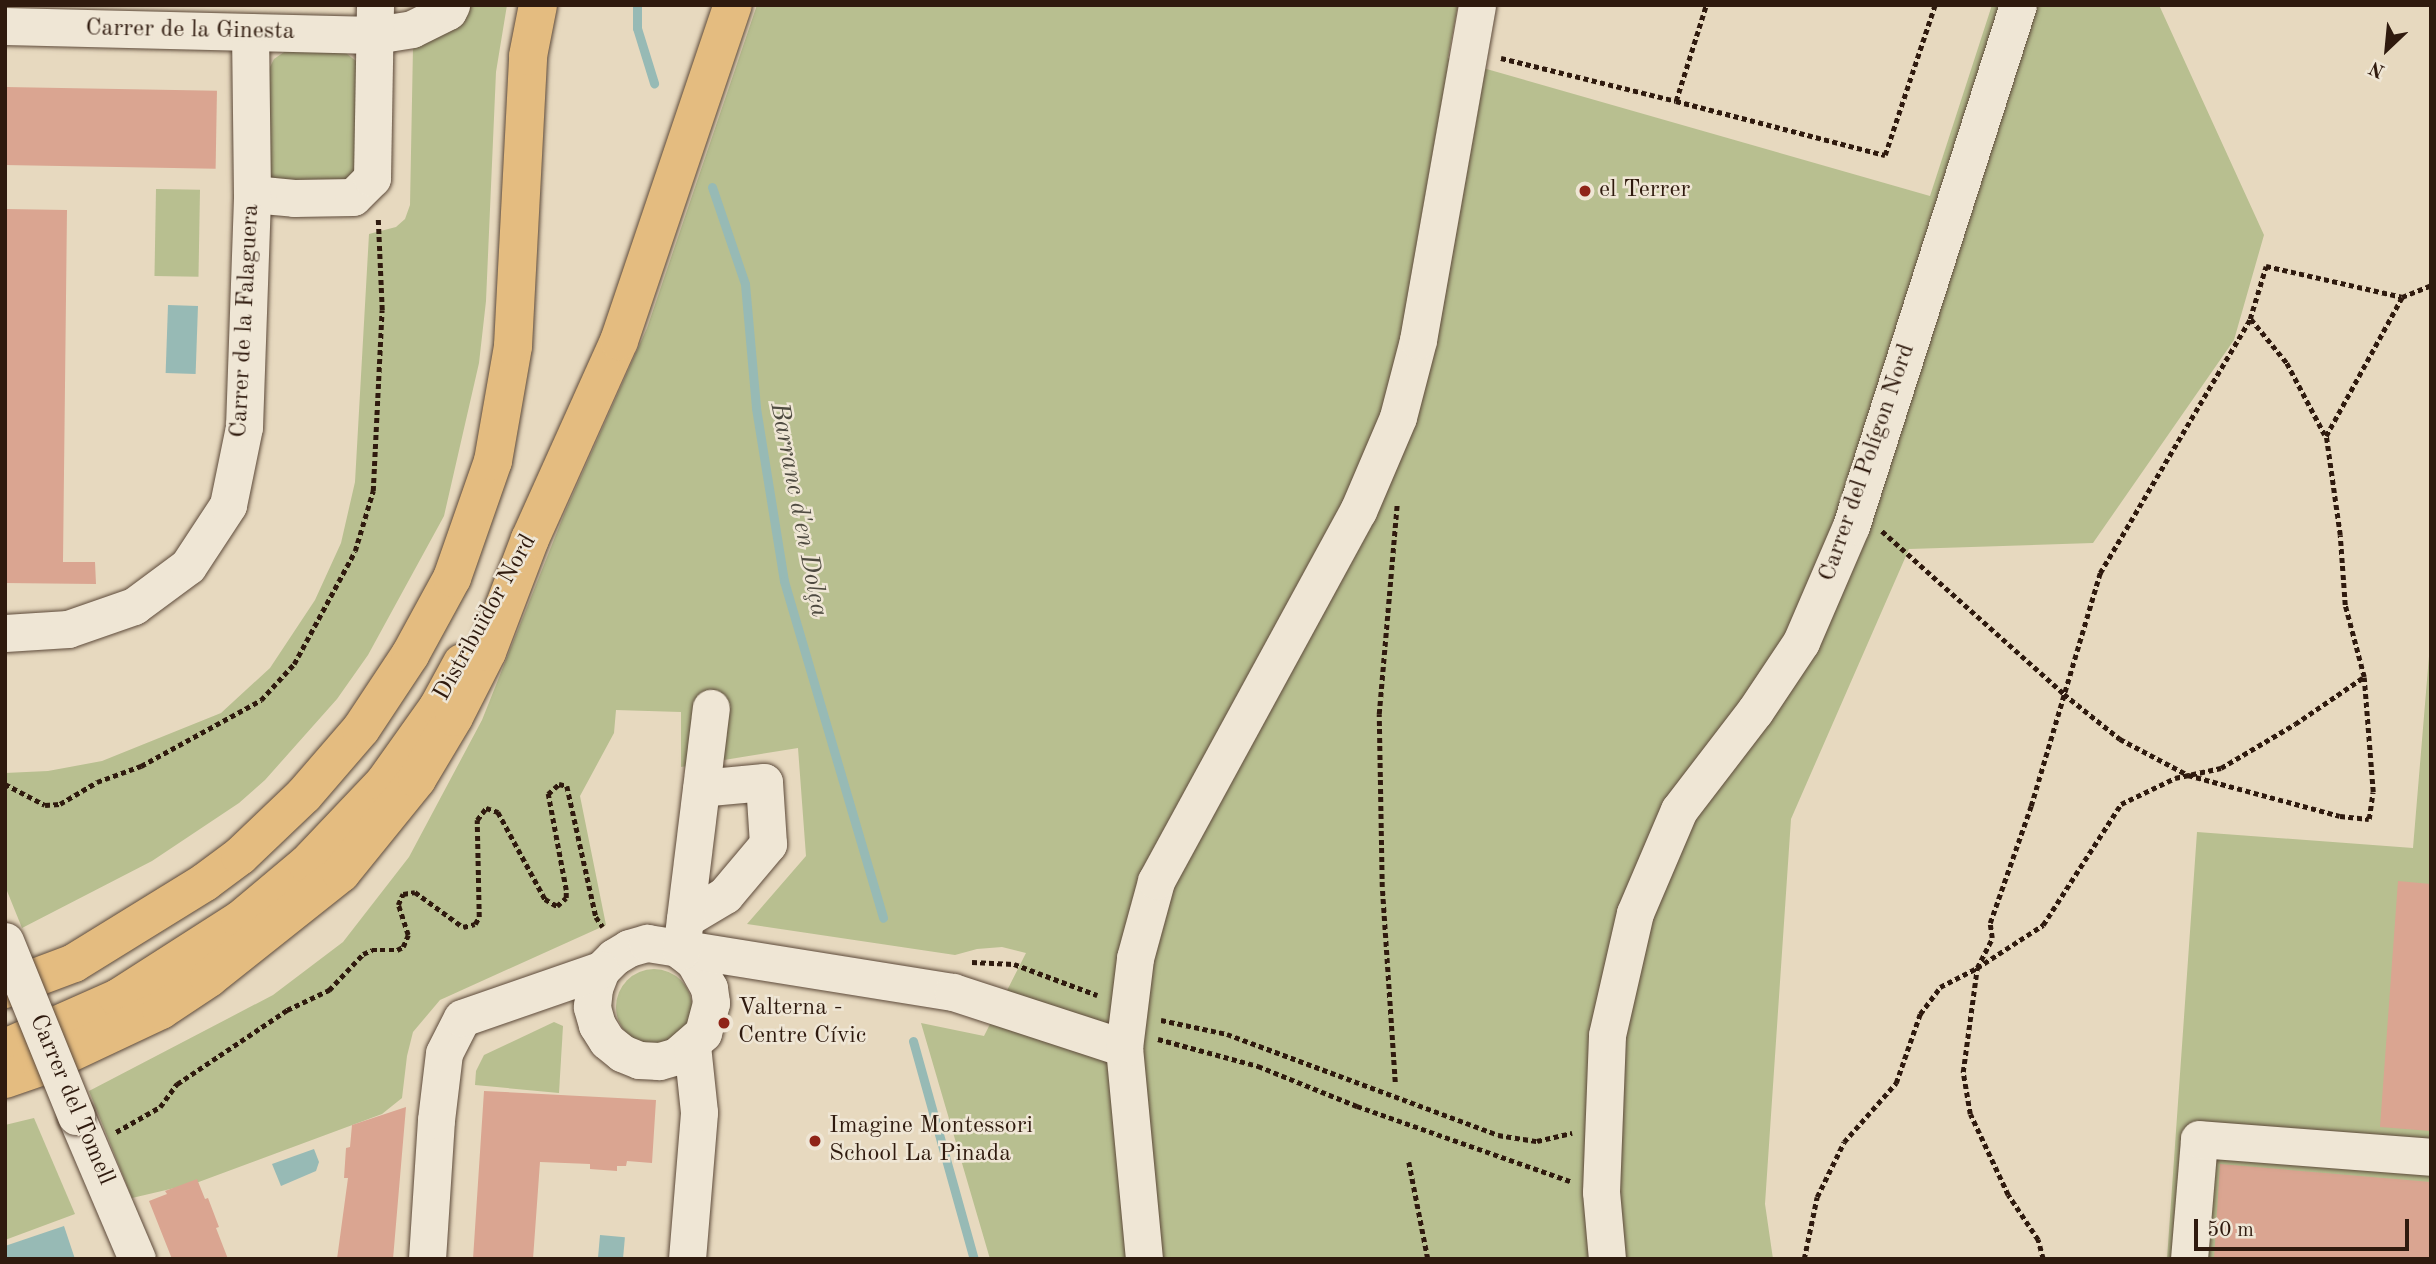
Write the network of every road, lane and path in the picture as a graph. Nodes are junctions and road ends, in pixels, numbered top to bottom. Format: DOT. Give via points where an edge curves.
graph roads {
  1 [pos="451,5"];
  2 [pos="538,5"];
  3 [pos="733,5"];
  4 [pos="1478,5"];
  5 [pos="1706,5"];
  6 [pos="1935,5"];
  7 [pos="2018,5"];
  8 [pos="375,20"];
  9 [pos="5,26"];
  10 [pos="250,32"];
  11 [pos="1469,50"];
  12 [pos="1676,101"];
  13 [pos="372,178"];
  14 [pos="252,194"];
  15 [pos="2431,285"];
  16 [pos="2402,297"];
  17 [pos="2250,319"];
  18 [pos="2326,436"];
  19 [pos="1378,463"];
  20 [pos="1881,530"];
  21 [pos="530,539"];
  22 [pos="5,633"];
  23 [pos="2364,677"];
  24 [pos="2064,694"];
  25 [pos="711,708"];
  26 [pos="2188,775"];
  27 [pos="5,784"];
  28 [pos="701,788"];
  29 [pos="611,934"];
  30 [pos="683,935"];
  31 [pos="5,941"];
  32 [pos="766,961"];
  33 [pos="1977,968"];
  34 [pos="601,970"];
  35 [pos="709,988"];
  36 [pos="5,989"];
  37 [pos="1127,1030"];
  38 [pos="692,1045"];
  39 [pos="5,1048"];
  40 [pos="5,1079"];
  41 [pos="1395,1083"];
  42 [pos="1604,1117"];
  43 [pos="82,1131"];
  44 [pos="2431,1157"];
  45 [pos="1409,1162"];
  46 [pos="1601,1192"];
  47 [pos="137,1259"];
  48 [pos="427,1259"];
  49 [pos="687,1259"];
  50 [pos="1144,1259"];
  51 [pos="1428,1259"];
  52 [pos="1607,1259"];
  53 [pos="1804,1259"];
  54 [pos="2043,1259"];
  55 [pos="2189,1259"];
  1 -- 8 [label="street, Carrer de la Ginesta" via="412,30"];
  2 -- 36 [label="main road, Distribuïdor Nord" via="528,56 513,346 493,461 452,578 410,656 361,729 304,795 240,856 74,963"];
  3 -- 21 [label="main road, Distribuïdor Nord" via="619,341"];
  4 -- 11 [label="street"];
  5 -- 12 [label="path"];
  6 -- 12 [label="path" via="1885,155"];
  7 -- 42 [label="street, Carrer del Polígon Nord" via="1846,537 1801,642 1679,810 1635,913 1607,1035"];
  8 -- 10 [label="street, Carrer de la Ginesta"];
  8 -- 13 [label="street"];
  9 -- 10 [label="street, Carrer de la Ginesta"];
  10 -- 14 [label="street, Carrer de la Falaguera"];
  11 -- 12 [label="path"];
  11 -- 19 [label="street" via="1418,340 1398,417"];
  13 -- 14 [label="street" via="353,197"];
  13 -- 27 [label="path" via="379,221 382,310 373,491 355,551 294,664 261,700 60,804 45,805"];
  14 -- 22 [label="street, Carrer de la Falaguera" via="244,427 228,505 188,566 134,606 68,629"];
  15 -- 16 [label="path"];
  16 -- 17 [label="path" via="2266,267"];
  16 -- 18 [label="path"];
  17 -- 18 [label="path" via="2287,363"];
  17 -- 24 [label="path" via="2100,573"];
  18 -- 23 [label="path" via="2345,605"];
  19 -- 37 [label="street" via="1358,511 1156,881 1135,958"];
  19 -- 41 [label="path" via="1397,504 1379,714 1382,887"];
  20 -- 24 [label="path"];
  21 -- 39 [label="main road, Distribuïdor Nord" via="438,707 384,783 307,864 240,920 118,998"];
  21 -- 40 [label="main road" via="487,652 454,717 417,779 341,873 209,978 161,1010"];
  23 -- 26 [label="path" via="2221,768"];
  23 -- 26 [label="path" via="2372,792 2369,819 2340,816"];
  24 -- 26 [label="path" via="2120,738"];
  24 -- 33 [label="path" via="1990,923 1992,938"];
  25 -- 28 [label="street"];
  26 -- 33 [label="path" via="2121,804 2043,925"];
  28 -- 30 [label="street"];
  28 -- 30 [label="street" via="764,782 768,844"];
  29 -- 43 [label="path" via="596,917 567,786 559,783 548,794 566,890 566,898 557,906 545,899 498,812 486,808 477,820 479,918 475,924 464,927 415,892 403,894 398,905 408,935 403,947 363,954 329,990 287,1010 177,1084 153,1112 111,1136"];
  30 -- 32 [label="street"];
  30 -- 34 [label="street" via="664,944 638,946 614,957"];
  30 -- 35 [label="street"];
  31 -- 43 [label="street, Carrer del Tomell, bridge"];
  32 -- 35 [label="street"];
  32 -- 37 [label="street" via="953,992"];
  33 -- 53 [label="path" via="1940,987 1920,1014 1896,1083 1843,1142 1817,1197"];
  33 -- 54 [label="path" via="1963,1072 1970,1114 2008,1195 2038,1240"];
  34 -- 38 [label="street" via="592,1007 607,1041 622,1053 649,1061 677,1056"];
  34 -- 48 [label="street" via="462,1018 444,1054"];
  35 -- 38 [label="street" via="709,1019"];
  37 -- 42 [label="path" via="1227,1034 1498,1135 1537,1141 1573,1133"];
  37 -- 46 [label="path" via="1258,1066"];
  37 -- 50 [label="street"];
  38 -- 49 [label="street" via="699,1112"];
  42 -- 46 [label="street, Carrer del Polígon Nord"];
  43 -- 47 [label="street, Carrer del Tomell"];
  44 -- 55 [label="street" via="2199,1139"];
  45 -- 51 [label="path"];
  46 -- 52 [label="street, Carrer del Polígon Nord"];
}
